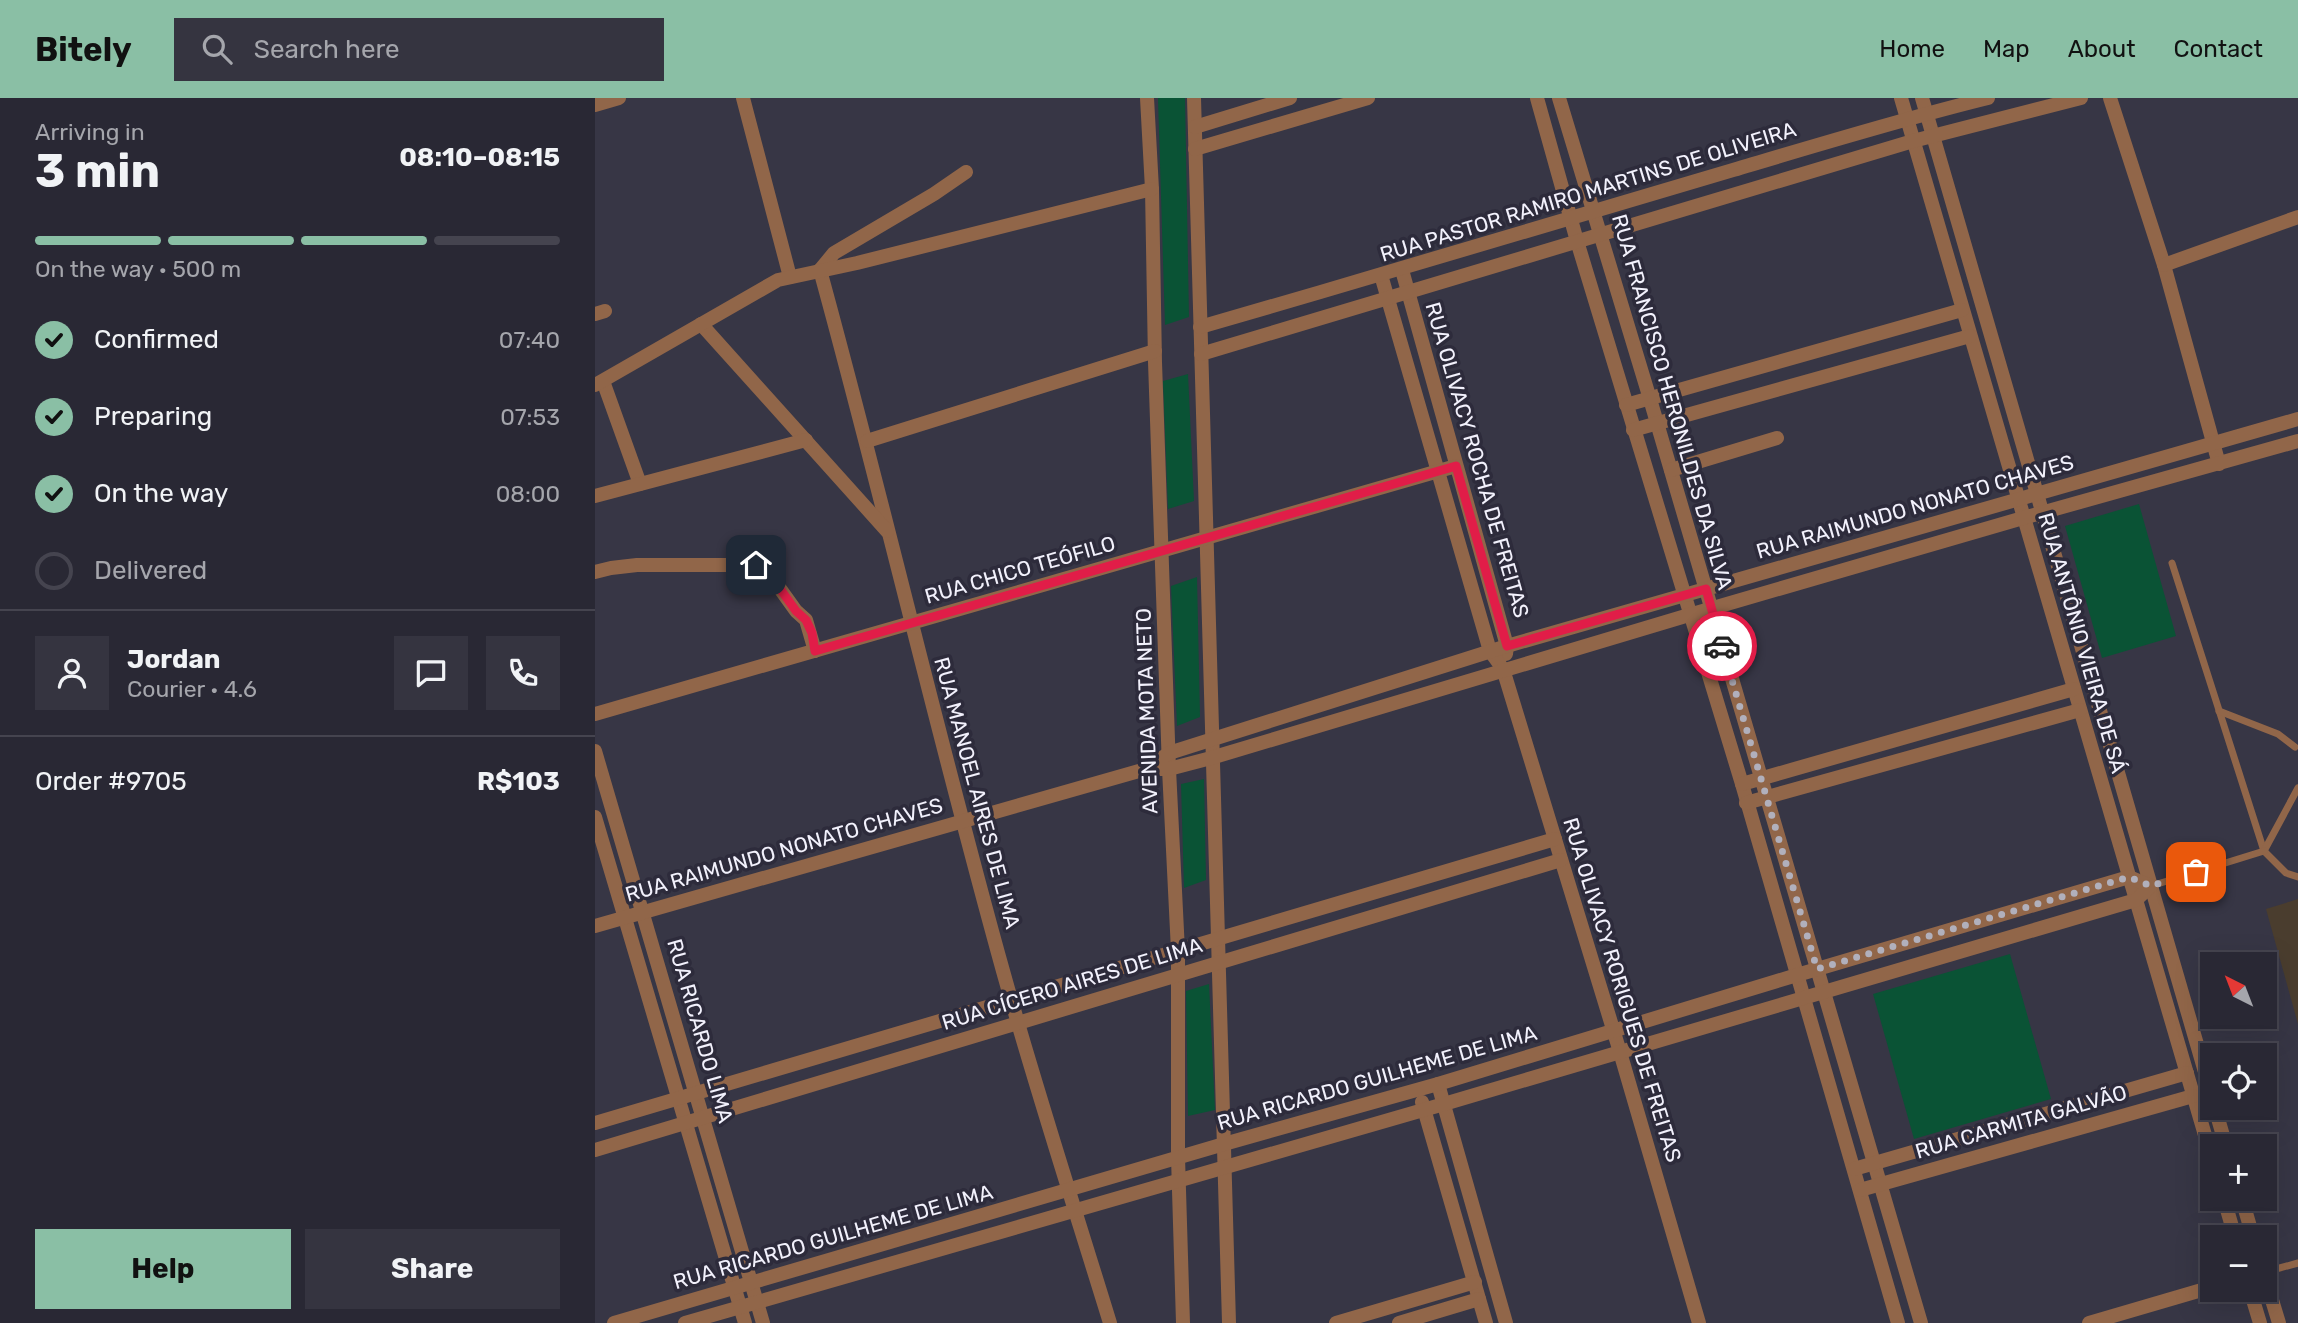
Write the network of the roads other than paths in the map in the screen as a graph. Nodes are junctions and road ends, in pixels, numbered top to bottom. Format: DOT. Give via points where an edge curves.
graph roads {
  1 [pos="619,98"];
  2 [pos="743,98"];
  3 [pos="1147,98"];
  4 [pos="1194,98"];
  5 [pos="1290,98"];
  6 [pos="1368,98"];
  7 [pos="1537,98"];
  8 [pos="1559,98"];
  9 [pos="1901,98"];
  10 [pos="1922,98"];
  11 [pos="1988,98"];
  12 [pos="2081,98"];
  13 [pos="2110,98"];
  14 [pos="595,105"];
  15 [pos="1926,113"];
  16 [pos="1906,119"];
  17 [pos="1195,127"];
  18 [pos="1933,135"];
  19 [pos="1913,141"];
  20 [pos="1195,149"];
  21 [pos="966,172"];
  22 [pos="1152,189"];
  23 [pos="1594,211"];
  24 [pos="1570,217"];
  25 [pos="2298,217"];
  26 [pos="1600,234"];
  27 [pos="1577,241"];
  28 [pos="2164,265"];
  29 [pos="820,270"];
  30 [pos="1402,270"];
  31 [pos="1381,275"];
  32 [pos="790,277"];
  33 [pos="1409,292"];
  34 [pos="1388,298"];
  35 [pos="1962,310"];
  36 [pos="701,324"];
  37 [pos="1200,327"];
  38 [pos="1970,336"];
  39 [pos="1155,351"];
  40 [pos="1201,354"];
  41 [pos="599,383"];
  42 [pos="1650,399"];
  43 [pos="1626,405"];
  44 [pos="1441,410"];
  45 [pos="1422,416"];
  46 [pos="2298,419"];
  47 [pos="1657,424"];
  48 [pos="1633,430"];
  49 [pos="1777,438"];
  50 [pos="806,440"];
  51 [pos="867,441"];
  52 [pos="2298,442"];
  53 [pos="2213,443"];
  54 [pos="2219,464"];
  55 [pos="1456,466"];
  56 [pos="1671,470"];
  57 [pos="1438,471"];
  58 [pos="640,484"];
  59 [pos="2038,493"];
  60 [pos="595,496"];
  61 [pos="2018,499"];
  62 [pos="2043,512"];
  63 [pos="2024,517"];
  64 [pos="889,533"];
  65 [pos="1205,538"];
  66 [pos="1162,551"];
  67 [pos="2172,563"];
  68 [pos="595,572"];
  69 [pos="1706,589"];
  70 [pos="1683,595"];
  71 [pos="1711,608"];
  72 [pos="1689,615"];
  73 [pos="910,623"];
  74 [pos="1507,646"];
  75 [pos="815,651"];
  76 [pos="1490,651"];
  77 [pos="1503,669"];
  78 [pos="2074,689"];
  79 [pos="1360,693"];
  80 [pos="1366,710"];
  81 [pos="2080,710"];
  82 [pos="2219,711"];
  83 [pos="595,714"];
  84 [pos="1927,732"];
  85 [pos="1212,740"];
  86 [pos="2295,747"];
  87 [pos="595,751"];
  88 [pos="1932,751"];
  89 [pos="1170,753"];
  90 [pos="1211,758"];
  91 [pos="1146,769"];
  92 [pos="1169,769"];
  93 [pos="1761,779"];
  94 [pos="1742,784"];
  95 [pos="2298,788"];
  96 [pos="1767,797"];
  97 [pos="1746,803"];
  98 [pos="614,812"];
  99 [pos="595,817"];
  100 [pos="964,821"];
  101 [pos="1555,839"];
  102 [pos="2264,851"];
  103 [pos="1561,860"];
  104 [pos="2129,877"];
  105 [pos="2298,877"];
  106 [pos="2151,886"];
  107 [pos="1366,895"];
  108 [pos="2136,900"];
  109 [pos="643,912"];
  110 [pos="1371,917"];
  111 [pos="625,918"];
  112 [pos="595,926"];
  113 [pos="1217,939"];
  114 [pos="1178,951"];
  115 [pos="1218,962"];
  116 [pos="1817,969"];
  117 [pos="1177,974"];
  118 [pos="1797,975"];
  119 [pos="1824,992"];
  120 [pos="1803,998"];
  121 [pos="1012,1000"];
  122 [pos="1019,1022"];
  123 [pos="1614,1031"];
  124 [pos="1620,1052"];
  125 [pos="2200,1055"];
  126 [pos="1477,1073"];
  127 [pos="2187,1073"];
  128 [pos="1438,1084"];
  129 [pos="1418,1090"];
  130 [pos="1483,1092"];
  131 [pos="696,1093"];
  132 [pos="2193,1096"];
  133 [pos="677,1099"];
  134 [pos="1444,1104"];
  135 [pos="1424,1109"];
  136 [pos="703,1117"];
  137 [pos="595,1123"];
  138 [pos="685,1123"];
  139 [pos="2204,1134"];
  140 [pos="1224,1144"];
  141 [pos="595,1150"];
  142 [pos="1178,1157"];
  143 [pos="1874,1163"];
  144 [pos="1224,1166"];
  145 [pos="1854,1170"];
  146 [pos="1179,1180"];
  147 [pos="1880,1183"];
  148 [pos="1069,1189"];
  149 [pos="1860,1190"];
  150 [pos="1076,1210"];
  151 [pos="2298,1263"];
  152 [pos="2277,1270"];
  153 [pos="1475,1282"];
  154 [pos="752,1283"];
  155 [pos="734,1288"];
  156 [pos="2200,1291"];
  157 [pos="1912,1293"];
  158 [pos="1891,1298"];
  159 [pos="1479,1299"];
  160 [pos="2254,1302"];
  161 [pos="2273,1302"];
  162 [pos="757,1303"];
  163 [pos="740,1308"];
  164 [pos="621,1322"];
  165 [pos="685,1323"];
  166 [pos="745,1323"];
  167 [pos="763,1323"];
  168 [pos="1110,1323"];
  169 [pos="1183,1323"];
  170 [pos="1229,1323"];
  171 [pos="1336,1323"];
  172 [pos="1399,1323"];
  173 [pos="1486,1323"];
  174 [pos="1506,1323"];
  175 [pos="1699,1323"];
  176 [pos="1899,1323"];
  177 [pos="1921,1323"];
  178 [pos="2089,1323"];
  179 [pos="2260,1323"];
  180 [pos="2279,1323"];
  1 -- 14 [label="street"];
  2 -- 32 [label="street"];
  3 -- 22 [label="street, AVENIDA MOTA NETO"];
  4 -- 17 [label="street"];
  5 -- 17 [label="street"];
  6 -- 20 [label="street"];
  7 -- 24 [label="street, RUA FRANCISCO HERONILDES DA SILVA"];
  8 -- 23 [label="street, RUA FRANCISCO HERONILDES DA SILVA"];
  9 -- 16 [label="street, RUA ANTÔNIO VIEIRA DE SÁ"];
  10 -- 15 [label="street, RUA ANTÔNIO VIEIRA DE SÁ"];
  11 -- 15 [label="street, RUA PASTOR RAMIRO MARTINS DE OLIVEIRA"];
  12 -- 18 [label="street, RUA PASTOR RAMIRO MARTINS DE OLIVEIRA"];
  13 -- 28 [label="street"];
  15 -- 16 [label="street, RUA PASTOR RAMIRO MARTINS DE OLIVEIRA"];
  15 -- 18 [label="street, RUA ANTÔNIO VIEIRA DE SÁ"];
  16 -- 19 [label="street, RUA ANTÔNIO VIEIRA DE SÁ"];
  16 -- 23 [label="street, RUA PASTOR RAMIRO MARTINS DE OLIVEIRA"];
  17 -- 20 [label="street"];
  18 -- 19 [label="street, RUA PASTOR RAMIRO MARTINS DE OLIVEIRA"];
  18 -- 59 [label="street, RUA ANTÔNIO VIEIRA DE SÁ"];
  19 -- 26 [label="street, RUA PASTOR RAMIRO MARTINS DE OLIVEIRA"];
  19 -- 35 [label="street, RUA ANTÔNIO VIEIRA DE SÁ"];
  20 -- 37 [label="street"];
  21 -- 29 [label="street" via="834,253"];
  22 -- 29 [label="street"];
  22 -- 39 [label="street, AVENIDA MOTA NETO"];
  23 -- 24 [label="street, RUA PASTOR RAMIRO MARTINS DE OLIVEIRA"];
  23 -- 26 [label="street, RUA FRANCISCO HERONILDES DA SILVA"];
  24 -- 27 [label="street, RUA FRANCISCO HERONILDES DA SILVA"];
  24 -- 30 [label="street, RUA PASTOR RAMIRO MARTINS DE OLIVEIRA"];
  25 -- 28 [label="street"];
  26 -- 27 [label="street, RUA PASTOR RAMIRO MARTINS DE OLIVEIRA"];
  26 -- 42 [label="street, RUA FRANCISCO HERONILDES DA SILVA"];
  27 -- 33 [label="street, RUA PASTOR RAMIRO MARTINS DE OLIVEIRA"];
  27 -- 43 [label="street, RUA FRANCISCO HERONILDES DA SILVA"];
  28 -- 53 [label="street"];
  29 -- 32 [label="street"];
  29 -- 51 [label="street, RUA MANOEL AIRES DE LIMA"];
  30 -- 31 [label="street, RUA PASTOR RAMIRO MARTINS DE OLIVEIRA"];
  30 -- 33 [label="street, RUA OLIVACY ROCHA DE FREITAS"];
  31 -- 34 [label="street, RUA OLIVACY ROCHA DE FREITAS"];
  31 -- 37 [label="street, RUA PASTOR RAMIRO MARTINS DE OLIVEIRA"];
  32 -- 36 [label="street"];
  33 -- 34 [label="street, RUA PASTOR RAMIRO MARTINS DE OLIVEIRA"];
  33 -- 44 [label="street, RUA OLIVACY ROCHA DE FREITAS"];
  34 -- 40 [label="street, RUA PASTOR RAMIRO MARTINS DE OLIVEIRA"];
  34 -- 45 [label="street, RUA OLIVACY ROCHA DE FREITAS"];
  35 -- 38 [label="street, RUA ANTÔNIO VIEIRA DE SÁ"];
  35 -- 42 [label="street"];
  36 -- 41 [label="street"];
  36 -- 50 [label="street"];
  37 -- 40 [label="street"];
  38 -- 47 [label="street"];
  38 -- 61 [label="street, RUA ANTÔNIO VIEIRA DE SÁ"];
  39 -- 51 [label="street"];
  39 -- 66 [label="street, AVENIDA MOTA NETO"];
  40 -- 65 [label="street"];
  41 -- 58 [label="street"];
  42 -- 43 [label="street"];
  42 -- 47 [label="street, RUA FRANCISCO HERONILDES DA SILVA"];
  43 -- 48 [label="street, RUA FRANCISCO HERONILDES DA SILVA"];
  44 -- 45 [label="street"];
  44 -- 55 [label="street, RUA OLIVACY ROCHA DE FREITAS"];
  45 -- 57 [label="street, RUA OLIVACY ROCHA DE FREITAS"];
  46 -- 53 [label="street, RUA RAIMUNDO NONATO CHAVES"];
  47 -- 48 [label="street"];
  47 -- 56 [label="street, RUA FRANCISCO HERONILDES DA SILVA"];
  48 -- 70 [label="street, RUA FRANCISCO HERONILDES DA SILVA"];
  49 -- 56 [label="street"];
  50 -- 58 [label="street"];
  50 -- 64 [label="street"];
  51 -- 64 [label="street, RUA MANOEL AIRES DE LIMA"];
  52 -- 54 [label="street, RUA RAIMUNDO NONATO CHAVES"];
  53 -- 54 [label="street"];
  53 -- 59 [label="street, RUA RAIMUNDO NONATO CHAVES"];
  54 -- 62 [label="street, RUA RAIMUNDO NONATO CHAVES"];
  55 -- 57 [label="street, RUA CHICO TEÓFILO"];
  55 -- 74 [label="street, RUA OLIVACY ROCHA DE FREITAS"];
  56 -- 69 [label="street, RUA FRANCISCO HERONILDES DA SILVA"];
  57 -- 65 [label="street, RUA CHICO TEÓFILO"];
  57 -- 76 [label="street, RUA OLIVACY ROCHA DE FREITAS"];
  58 -- 60 [label="street"];
  59 -- 61 [label="street, RUA RAIMUNDO NONATO CHAVES"];
  59 -- 62 [label="street, RUA ANTÔNIO VIEIRA DE SÁ"];
  61 -- 63 [label="street, RUA ANTÔNIO VIEIRA DE SÁ"];
  61 -- 69 [label="street, RUA RAIMUNDO NONATO CHAVES"];
  62 -- 63 [label="street, RUA RAIMUNDO NONATO CHAVES"];
  62 -- 106 [label="street, RUA ANTÔNIO VIEIRA DE SÁ"];
  63 -- 71 [label="street, RUA RAIMUNDO NONATO CHAVES"];
  63 -- 78 [label="street, RUA ANTÔNIO VIEIRA DE SÁ"];
  64 -- 73 [label="street, RUA MANOEL AIRES DE LIMA"];
  65 -- 66 [label="street, RUA CHICO TEÓFILO"];
  65 -- 85 [label="street"];
  66 -- 73 [label="street, RUA CHICO TEÓFILO"];
  66 -- 89 [label="street, AVENIDA MOTA NETO"];
  67 -- 82 [label="lane"];
  68 -- 75 [label="street" via="637,565 756,565 768,572 806,620"];
  69 -- 70 [label="street, RUA RAIMUNDO NONATO CHAVES"];
  69 -- 71 [label="street, RUA FRANCISCO HERONILDES DA SILVA"];
  70 -- 72 [label="street, RUA FRANCISCO HERONILDES DA SILVA"];
  70 -- 74 [label="street, RUA RAIMUNDO NONATO CHAVES"];
  71 -- 72 [label="street, RUA RAIMUNDO NONATO CHAVES"];
  71 -- 93 [label="street, RUA FRANCISCO HERONILDES DA SILVA"];
  72 -- 77 [label="street, RUA RAIMUNDO NONATO CHAVES"];
  72 -- 94 [label="street, RUA FRANCISCO HERONILDES DA SILVA"];
  73 -- 75 [label="street, RUA CHICO TEÓFILO"];
  73 -- 100 [label="street, RUA MANOEL AIRES DE LIMA"];
  74 -- 76 [label="street, RUA RAIMUNDO NONATO CHAVES"];
  74 -- 77 [label="street, RUA OLIVACY ROCHA DE FREITAS"];
  75 -- 83 [label="street, RUA CHICO TEÓFILO"];
  76 -- 77 [label="street, RUA OLIVACY ROCHA DE FREITAS"];
  76 -- 79 [label="street, RUA RAIMUNDO NONATO CHAVES"];
  77 -- 80 [label="street, RUA RAIMUNDO NONATO CHAVES"];
  77 -- 101 [label="street, RUA OLIVACY RORIGUES DE FREITAS"];
  78 -- 81 [label="street, RUA ANTÔNIO VIEIRA DE SÁ"];
  78 -- 84 [label="street"];
  79 -- 80 [label="street"];
  79 -- 85 [label="street, RUA RAIMUNDO NONATO CHAVES"];
  80 -- 90 [label="street, RUA RAIMUNDO NONATO CHAVES"];
  81 -- 88 [label="street"];
  81 -- 104 [label="street, RUA ANTÔNIO VIEIRA DE SÁ"];
  82 -- 86 [label="lane" via="2278,734"];
  82 -- 102 [label="lane"];
  84 -- 88 [label="street"];
  84 -- 93 [label="street"];
  85 -- 89 [label="street, RUA RAIMUNDO NONATO CHAVES"];
  85 -- 90 [label="street"];
  87 -- 98 [label="street, RUA RICARDO LIMA"];
  88 -- 96 [label="street"];
  89 -- 91 [label="street, RUA RAIMUNDO NONATO CHAVES"];
  89 -- 92 [label="street, AVENIDA MOTA NETO"];
  90 -- 92 [label="street, RUA RAIMUNDO NONATO CHAVES"];
  90 -- 113 [label="street"];
  91 -- 92 [label="street, RUA RAIMUNDO NONATO CHAVES"];
  91 -- 100 [label="street, RUA RAIMUNDO NONATO CHAVES"];
  92 -- 114 [label="street, AVENIDA MOTA NETO"];
  93 -- 94 [label="street"];
  93 -- 96 [label="street, RUA FRANCISCO HERONILDES DA SILVA"];
  94 -- 97 [label="street, RUA FRANCISCO HERONILDES DA SILVA"];
  95 -- 102 [label="lane"];
  96 -- 97 [label="street"];
  96 -- 116 [label="street, RUA FRANCISCO HERONILDES DA SILVA"];
  97 -- 118 [label="street, RUA FRANCISCO HERONILDES DA SILVA"];
  98 -- 99 [label="street"];
  98 -- 109 [label="street, RUA RICARDO LIMA"];
  99 -- 111 [label="street, RUA RICARDO LIMA"];
  100 -- 109 [label="street, RUA RAIMUNDO NONATO CHAVES"];
  100 -- 121 [label="street, RUA MANOEL AIRES DE LIMA"];
  101 -- 103 [label="street, RUA OLIVACY RORIGUES DE FREITAS"];
  101 -- 107 [label="street, RUA CÍCERO AIRES DE LIMA"];
  102 -- 105 [label="lane" via="2286,873"];
  102 -- 106 [label="lane, RUA RICARDO GUILHEME DE LIMA"];
  103 -- 110 [label="street, RUA CÍCERO AIRES DE LIMA"];
  103 -- 123 [label="street, RUA OLIVACY RORIGUES DE FREITAS"];
  104 -- 106 [label="street"];
  104 -- 108 [label="street, RUA ANTÔNIO VIEIRA DE SÁ"];
  104 -- 116 [label="street, RUA RICARDO GUILHEME DE LIMA"];
  106 -- 108 [label="street, RUA RICARDO GUILHEME DE LIMA"];
  106 -- 125 [label="street, RUA ANTÔNIO VIEIRA DE SÁ"];
  107 -- 110 [label="street"];
  107 -- 113 [label="street, RUA CÍCERO AIRES DE LIMA"];
  108 -- 119 [label="street, RUA RICARDO GUILHEME DE LIMA"];
  108 -- 127 [label="street, RUA ANTÔNIO VIEIRA DE SÁ"];
  109 -- 111 [label="street, RUA RAIMUNDO NONATO CHAVES"];
  109 -- 131 [label="street, RUA RICARDO LIMA"];
  110 -- 115 [label="street, RUA CÍCERO AIRES DE LIMA"];
  111 -- 112 [label="street, RUA RAIMUNDO NONATO CHAVES"];
  111 -- 133 [label="street, RUA RICARDO LIMA"];
  113 -- 114 [label="street, RUA CÍCERO AIRES DE LIMA"];
  113 -- 115 [label="street"];
  114 -- 117 [label="street, AVENIDA MOTA NETO"];
  114 -- 121 [label="street, RUA CÍCERO AIRES DE LIMA"];
  115 -- 117 [label="street, RUA CÍCERO AIRES DE LIMA"];
  115 -- 140 [label="street"];
  116 -- 118 [label="street, RUA RICARDO GUILHEME DE LIMA"];
  116 -- 119 [label="street, RUA FRANCISCO HERONILDES DA SILVA"];
  117 -- 122 [label="street, RUA CÍCERO AIRES DE LIMA"];
  117 -- 142 [label="street, AVENIDA MOTA NETO"];
  118 -- 120 [label="street, RUA FRANCISCO HERONILDES DA SILVA"];
  118 -- 123 [label="street, RUA RICARDO GUILHEME DE LIMA"];
  119 -- 120 [label="street, RUA RICARDO GUILHEME DE LIMA"];
  119 -- 143 [label="street, RUA FRANCISCO HERONILDES DA SILVA"];
  120 -- 124 [label="street, RUA RICARDO GUILHEME DE LIMA"];
  120 -- 145 [label="street, RUA FRANCISCO HERONILDES DA SILVA"];
  121 -- 122 [label="street, RUA MANOEL AIRES DE LIMA"];
  121 -- 131 [label="street, RUA CÍCERO AIRES DE LIMA"];
  122 -- 136 [label="street, RUA CÍCERO AIRES DE LIMA"];
  122 -- 148 [label="street, RUA MANOEL AIRES DE LIMA"];
  123 -- 124 [label="street, RUA OLIVACY RORIGUES DE FREITAS"];
  123 -- 126 [label="street, RUA RICARDO GUILHEME DE LIMA"];
  124 -- 130 [label="street, RUA RICARDO GUILHEME DE LIMA"];
  124 -- 175 [label="street, RUA OLIVACY RORIGUES DE FREITAS"];
  126 -- 128 [label="street, RUA RICARDO GUILHEME DE LIMA"];
  126 -- 130 [label="street"];
  127 -- 132 [label="street, RUA ANTÔNIO VIEIRA DE SÁ"];
  127 -- 143 [label="street, RUA CARMITA GALVÃO"];
  128 -- 129 [label="street, RUA RICARDO GUILHEME DE LIMA"];
  128 -- 134 [label="street"];
  129 -- 135 [label="street"];
  129 -- 140 [label="street, RUA RICARDO GUILHEME DE LIMA"];
  130 -- 134 [label="street, RUA RICARDO GUILHEME DE LIMA"];
  131 -- 133 [label="street, RUA CÍCERO AIRES DE LIMA"];
  131 -- 136 [label="street, RUA RICARDO LIMA"];
  132 -- 139 [label="street, RUA ANTÔNIO VIEIRA DE SÁ"];
  132 -- 147 [label="street, RUA CARMITA GALVÃO"];
  133 -- 137 [label="street, RUA CÍCERO AIRES DE LIMA"];
  133 -- 138 [label="street, RUA RICARDO LIMA"];
  134 -- 135 [label="street, RUA RICARDO GUILHEME DE LIMA"];
  134 -- 174 [label="street"];
  135 -- 144 [label="street, RUA RICARDO GUILHEME DE LIMA"];
  135 -- 153 [label="street"];
  136 -- 138 [label="street, RUA CÍCERO AIRES DE LIMA"];
  136 -- 154 [label="street, RUA RICARDO LIMA"];
  138 -- 141 [label="street, RUA CÍCERO AIRES DE LIMA"];
  138 -- 155 [label="street, RUA RICARDO LIMA"];
  140 -- 142 [label="street, RUA RICARDO GUILHEME DE LIMA"];
  140 -- 144 [label="street"];
  142 -- 146 [label="street, AVENIDA MOTA NETO"];
  142 -- 148 [label="street, RUA RICARDO GUILHEME DE LIMA"];
  143 -- 145 [label="street, RUA CARMITA GALVÃO"];
  143 -- 147 [label="street, RUA FRANCISCO HERONILDES DA SILVA"];
  144 -- 146 [label="street, RUA RICARDO GUILHEME DE LIMA"];
  144 -- 170 [label="street"];
  145 -- 149 [label="street, RUA FRANCISCO HERONILDES DA SILVA"];
  146 -- 150 [label="street, RUA RICARDO GUILHEME DE LIMA"];
  146 -- 169 [label="street, AVENIDA MOTA NETO"];
  147 -- 149 [label="street, RUA CARMITA GALVÃO"];
  147 -- 157 [label="street, RUA FRANCISCO HERONILDES DA SILVA"];
  148 -- 150 [label="street, RUA MANOEL AIRES DE LIMA"];
  148 -- 154 [label="street, RUA RICARDO GUILHEME DE LIMA"];
  149 -- 158 [label="street, RUA FRANCISCO HERONILDES DA SILVA"];
  150 -- 162 [label="street, RUA RICARDO GUILHEME DE LIMA"];
  150 -- 168 [label="street, RUA MANOEL AIRES DE LIMA"];
  151 -- 152 [label="lane"];
  153 -- 159 [label="street"];
  153 -- 171 [label="street"];
  154 -- 155 [label="street, RUA RICARDO GUILHEME DE LIMA"];
  154 -- 162 [label="street, RUA RICARDO LIMA"];
  155 -- 163 [label="street, RUA RICARDO LIMA"];
  155 -- 164 [label="street, RUA RICARDO GUILHEME DE LIMA"];
  156 -- 178 [label="street"];
  157 -- 158 [label="street"];
  157 -- 177 [label="street, RUA FRANCISCO HERONILDES DA SILVA"];
  158 -- 176 [label="street, RUA FRANCISCO HERONILDES DA SILVA"];
  159 -- 172 [label="street"];
  159 -- 173 [label="street"];
  160 -- 179 [label="street"];
  161 -- 180 [label="street"];
  162 -- 163 [label="street, RUA RICARDO GUILHEME DE LIMA"];
  162 -- 167 [label="street, RUA RICARDO LIMA"];
  163 -- 165 [label="street, RUA RICARDO GUILHEME DE LIMA"];
  163 -- 166 [label="street, RUA RICARDO LIMA"];
}
